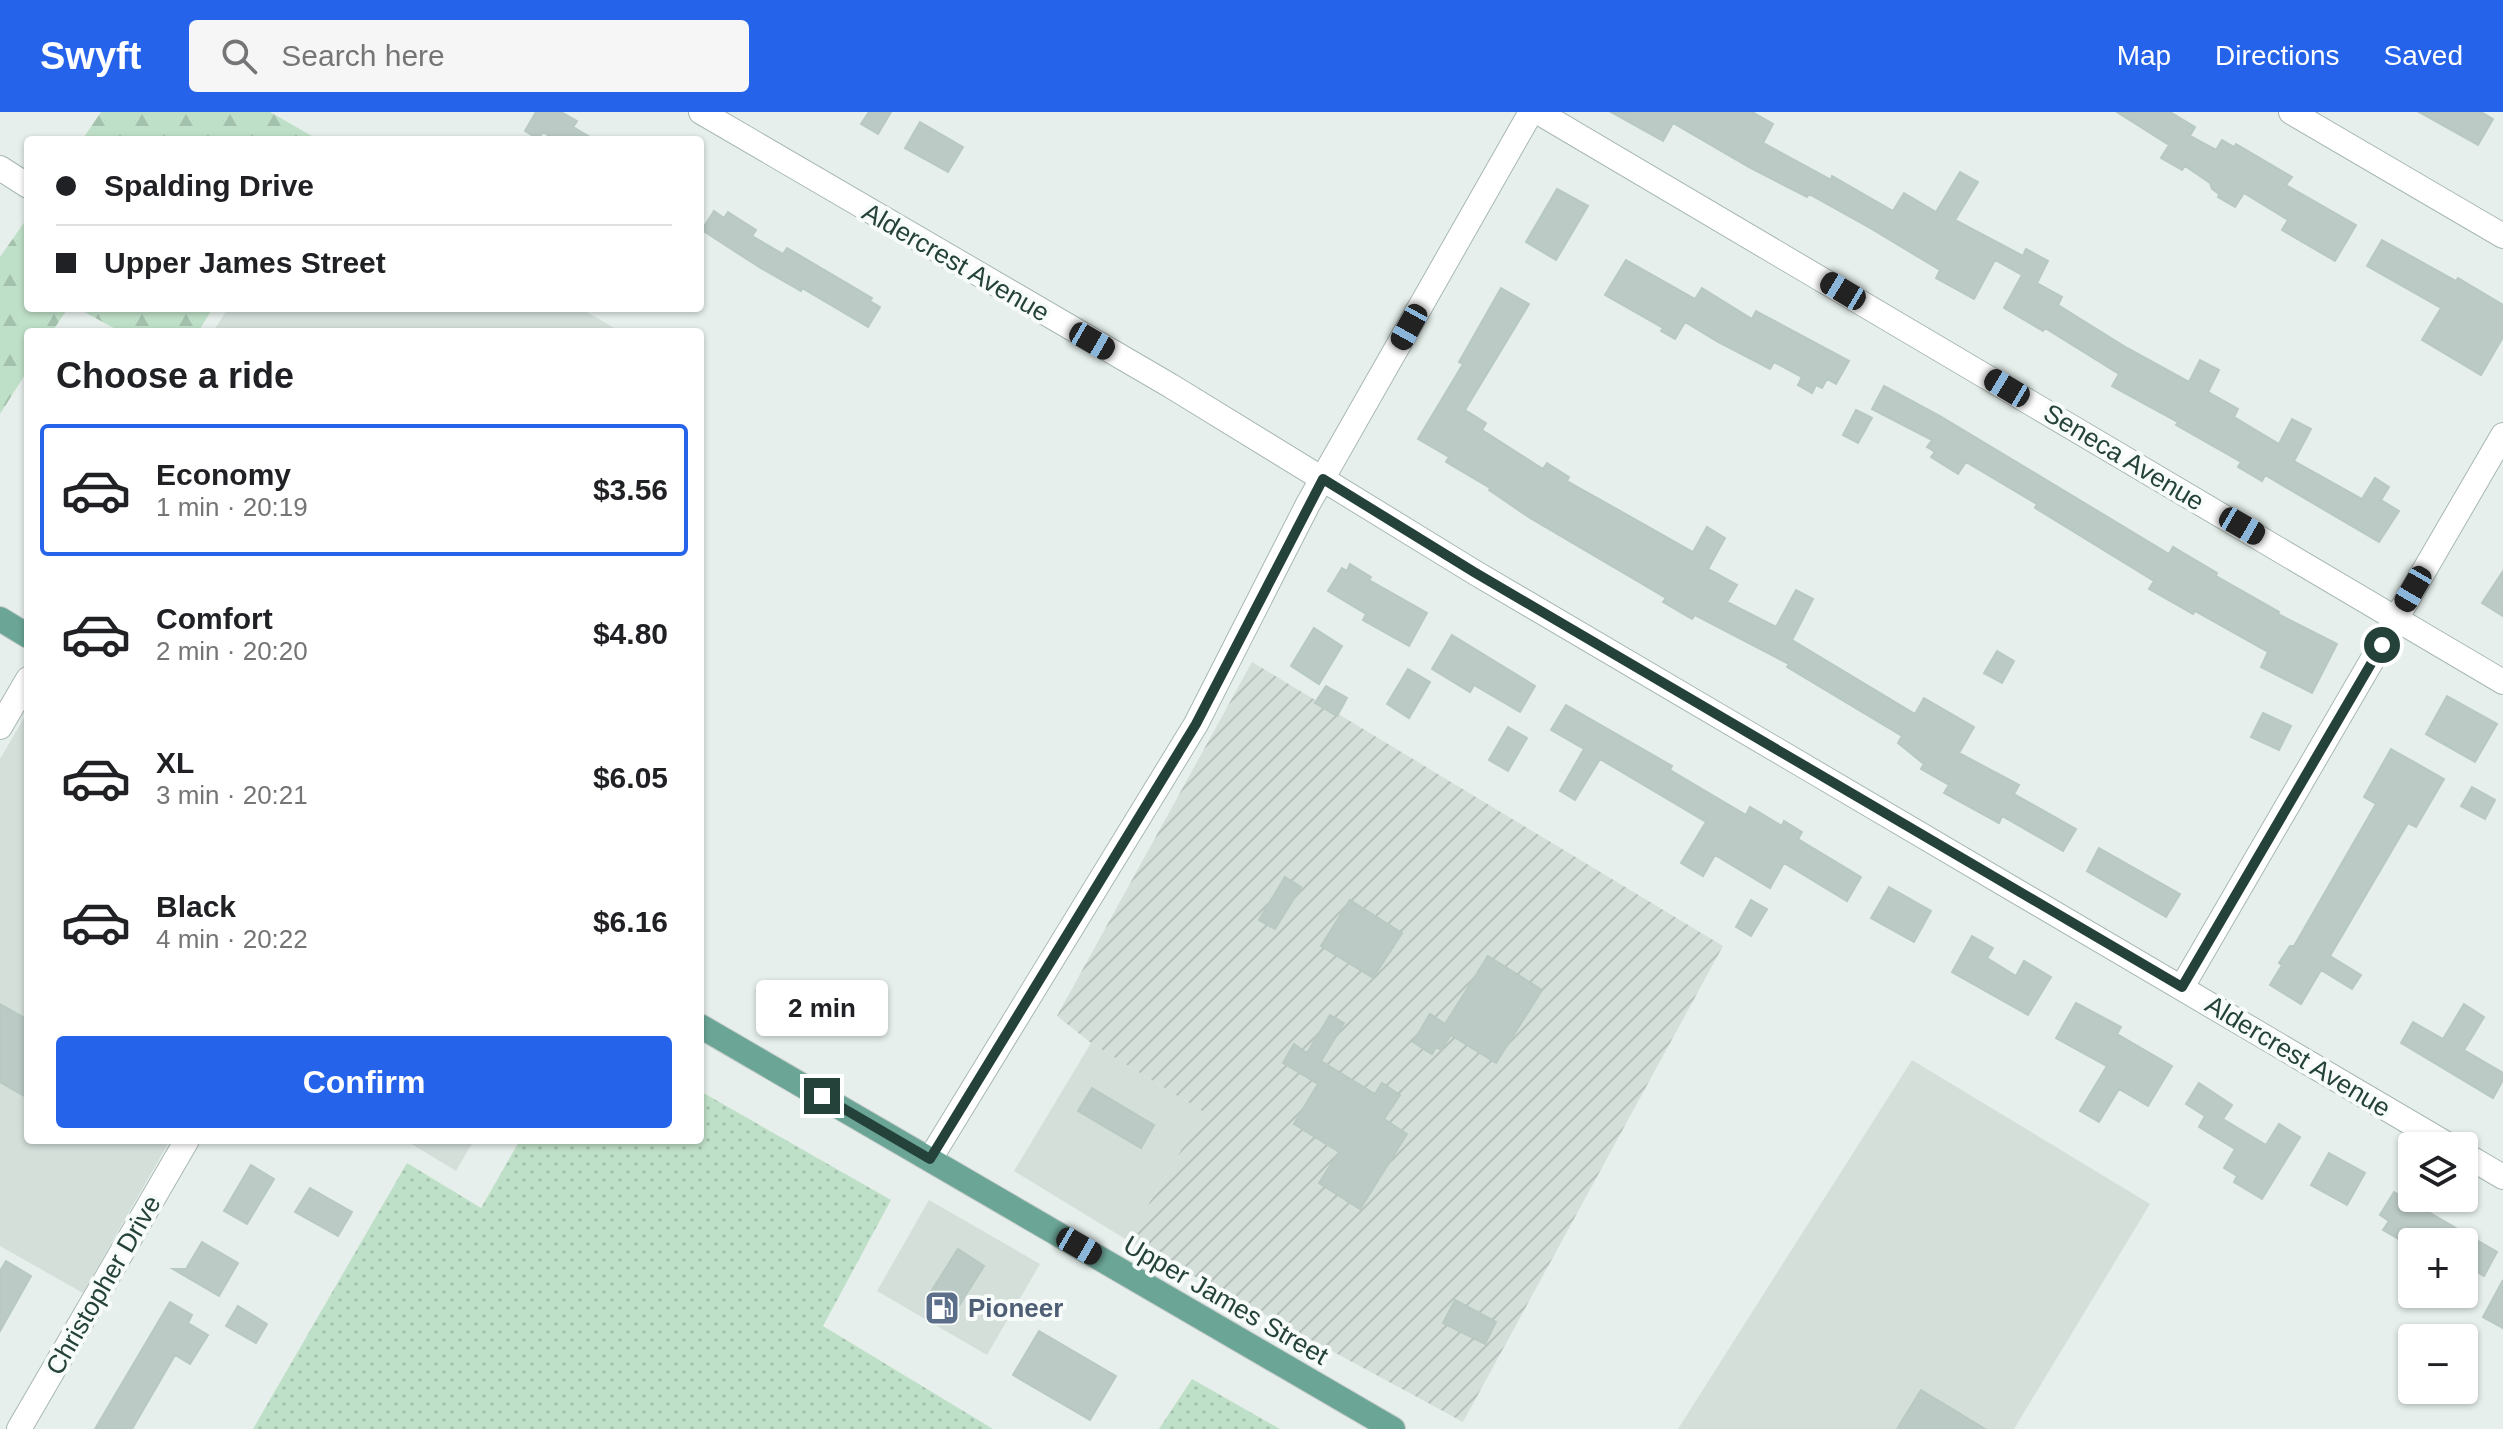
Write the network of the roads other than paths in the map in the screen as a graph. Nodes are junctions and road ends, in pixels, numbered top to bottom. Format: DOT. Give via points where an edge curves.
graph roads {
  1 [pos="701,112"];
  2 [pos="1531,112"];
  3 [pos="1538,112"];
  4 [pos="2291,112"];
  5 [pos="0,168"];
  6 [pos="24,183"];
  7 [pos="2503,236"];
  8 [pos="2503,435"];
  9 [pos="1323,479"];
  10 [pos="2397,618"];
  11 [pos="0,619"];
  12 [pos="24,634"];
  13 [pos="2503,682"];
  14 [pos="24,686"];
  15 [pos="0,727"];
  16 [pos="2182,987"];
  17 [pos="704,1028"];
  18 [pos="2426,1132"];
  19 [pos="185,1144"];
  20 [pos="930,1159"];
  21 [pos="2478,1162"];
  22 [pos="2503,1177"];
  23 [pos="19,1429"];
  24 [pos="1393,1429"];
  1 -- 9 [label="street, Aldercrest Avenue"];
  2 -- 9 [label="street"];
  3 -- 10 [label="street, Seneca Avenue"];
  4 -- 7 [label="street"];
  5 -- 6 [label="street"];
  8 -- 10 [label="street"];
  9 -- 16 [label="street, Aldercrest Avenue"];
  9 -- 20 [label="street" via="1196,724"];
  10 -- 13 [label="street, Seneca Avenue"];
  10 -- 16 [label="street"];
  11 -- 12 [label="main road"];
  14 -- 15 [label="street"];
  16 -- 18 [label="street, Aldercrest Avenue"];
  17 -- 20 [label="main road, Upper James Street"];
  19 -- 23 [label="street, Christopher Drive"];
  20 -- 24 [label="main road, Upper James Street"];
  21 -- 22 [label="street"];
}
